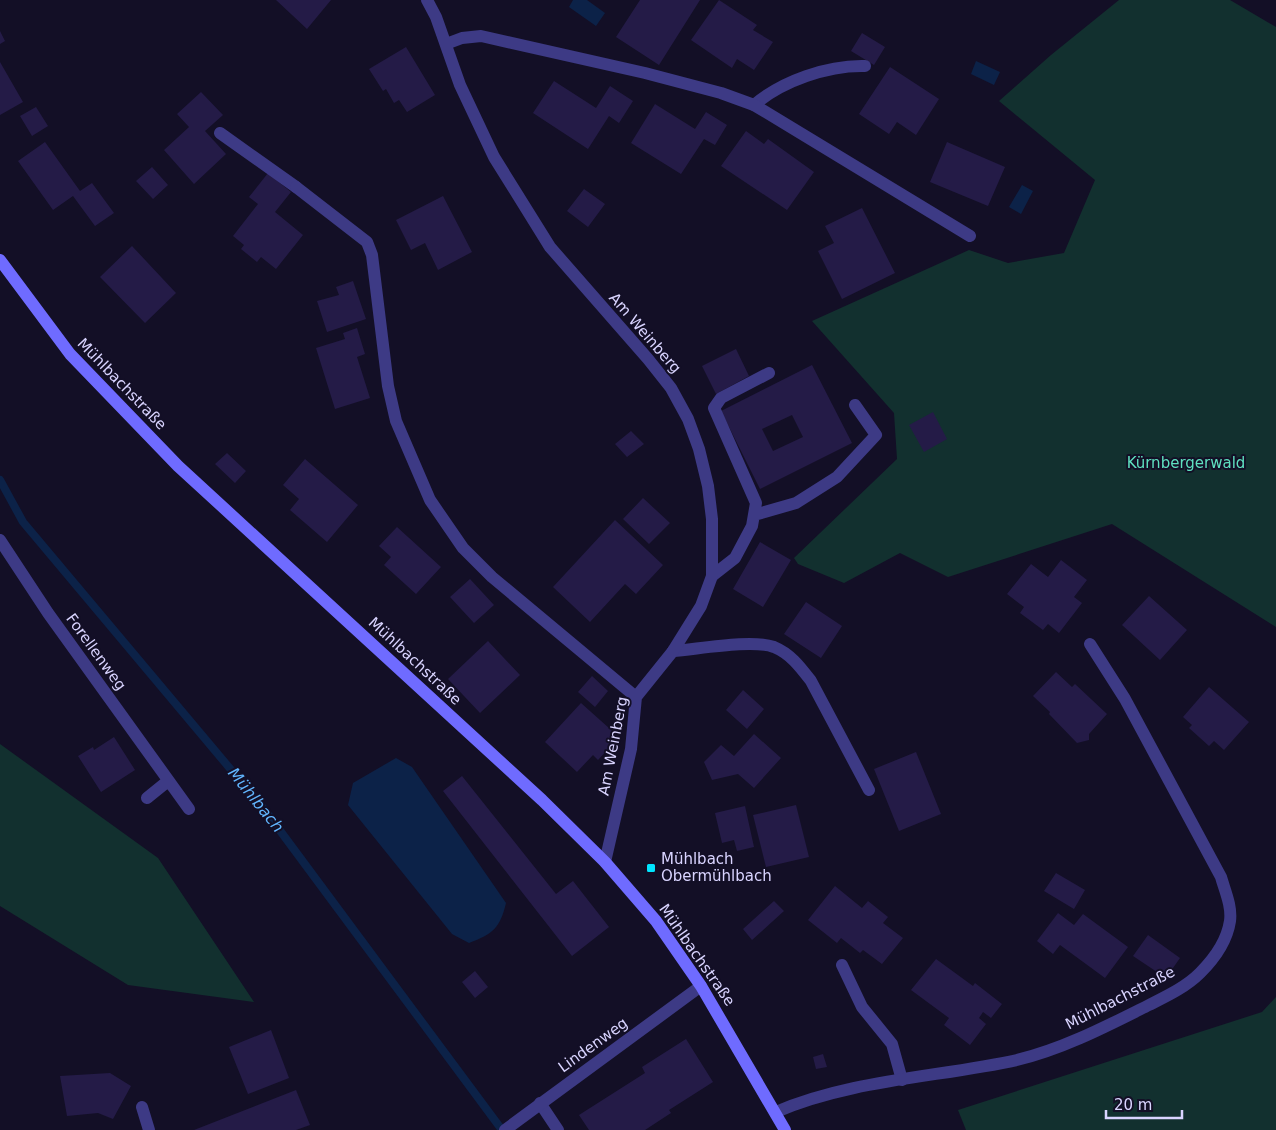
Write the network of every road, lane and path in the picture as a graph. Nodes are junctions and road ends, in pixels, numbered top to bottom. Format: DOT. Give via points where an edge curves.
graph roads {
  1 [pos="427,0"];
  2 [pos="446,44"];
  3 [pos="865,66"];
  4 [pos="754,105"];
  5 [pos="220,133"];
  6 [pos="970,236"];
  7 [pos="0,260"];
  8 [pos="769,373"];
  9 [pos="855,405"];
  10 [pos="754,515"];
  11 [pos="0,540"];
  12 [pos="712,576"];
  13 [pos="1090,644"];
  14 [pos="674,651"];
  15 [pos="636,697"];
  16 [pos="168,781"];
  17 [pos="869,790"];
  18 [pos="147,798"];
  19 [pos="189,809"];
  20 [pos="605,862"];
  21 [pos="842,965"];
  22 [pos="701,986"];
  23 [pos="902,1080"];
  24 [pos="540,1103"];
  25 [pos="142,1107"];
  26 [pos="776,1112"];
  27 [pos="149,1130"];
  28 [pos="506,1130"];
  29 [pos="558,1130"];
  30 [pos="785,1130"];
  1 -- 2 [label="street, Am Weinberg"];
  2 -- 4 [label="street" via="481,36 645,73"];
  2 -- 12 [label="street, Am Weinberg" via="460,84 494,157 519,200 550,248 671,388 688,419 708,486 712,519"];
  3 -- 4 [label="street" via="848,66 798,80"];
  4 -- 6 [label="street"];
  5 -- 15 [label="street" via="367,242 372,255 388,386 396,421 425,491 463,548 492,578"];
  7 -- 20 [label="street, Mühlbachstraße" via="70,354 178,466 542,800"];
  8 -- 10 [label="street" via="720,398 714,408 756,503"];
  9 -- 10 [label="street" via="876,435 837,477 796,503"];
  10 -- 12 [label="street" via="752,526 735,558"];
  11 -- 16 [label="street, Forellenweg"];
  12 -- 14 [label="street, Am Weinberg" via="701,606"];
  13 -- 23 [label="street, Mühlbachstraße" via="1140,725 1220,877 1229,901 1230,921 1225,939 1199,974 1178,990 1052,1050 1017,1060"];
  14 -- 15 [label="street, Am Weinberg"];
  14 -- 17 [label="street" via="758,644 774,647 788,655 811,682"];
  15 -- 20 [label="street, Am Weinberg" via="631,749"];
  16 -- 18 [label="street"];
  16 -- 19 [label="street, Forellenweg"];
  20 -- 22 [label="street, Mühlbachstraße" via="656,921"];
  21 -- 23 [label="street" via="862,1007 892,1044"];
  22 -- 24 [label="street, Lindenweg"];
  22 -- 26 [label="street, Mühlbachstraße"];
  23 -- 26 [label="street, Mühlbachstraße" via="812,1098"];
  24 -- 28 [label="street, Lindenweg"];
  24 -- 29 [label="street"];
  25 -- 27 [label="street"];
  26 -- 30 [label="street, Mühlbachstraße"];
}
